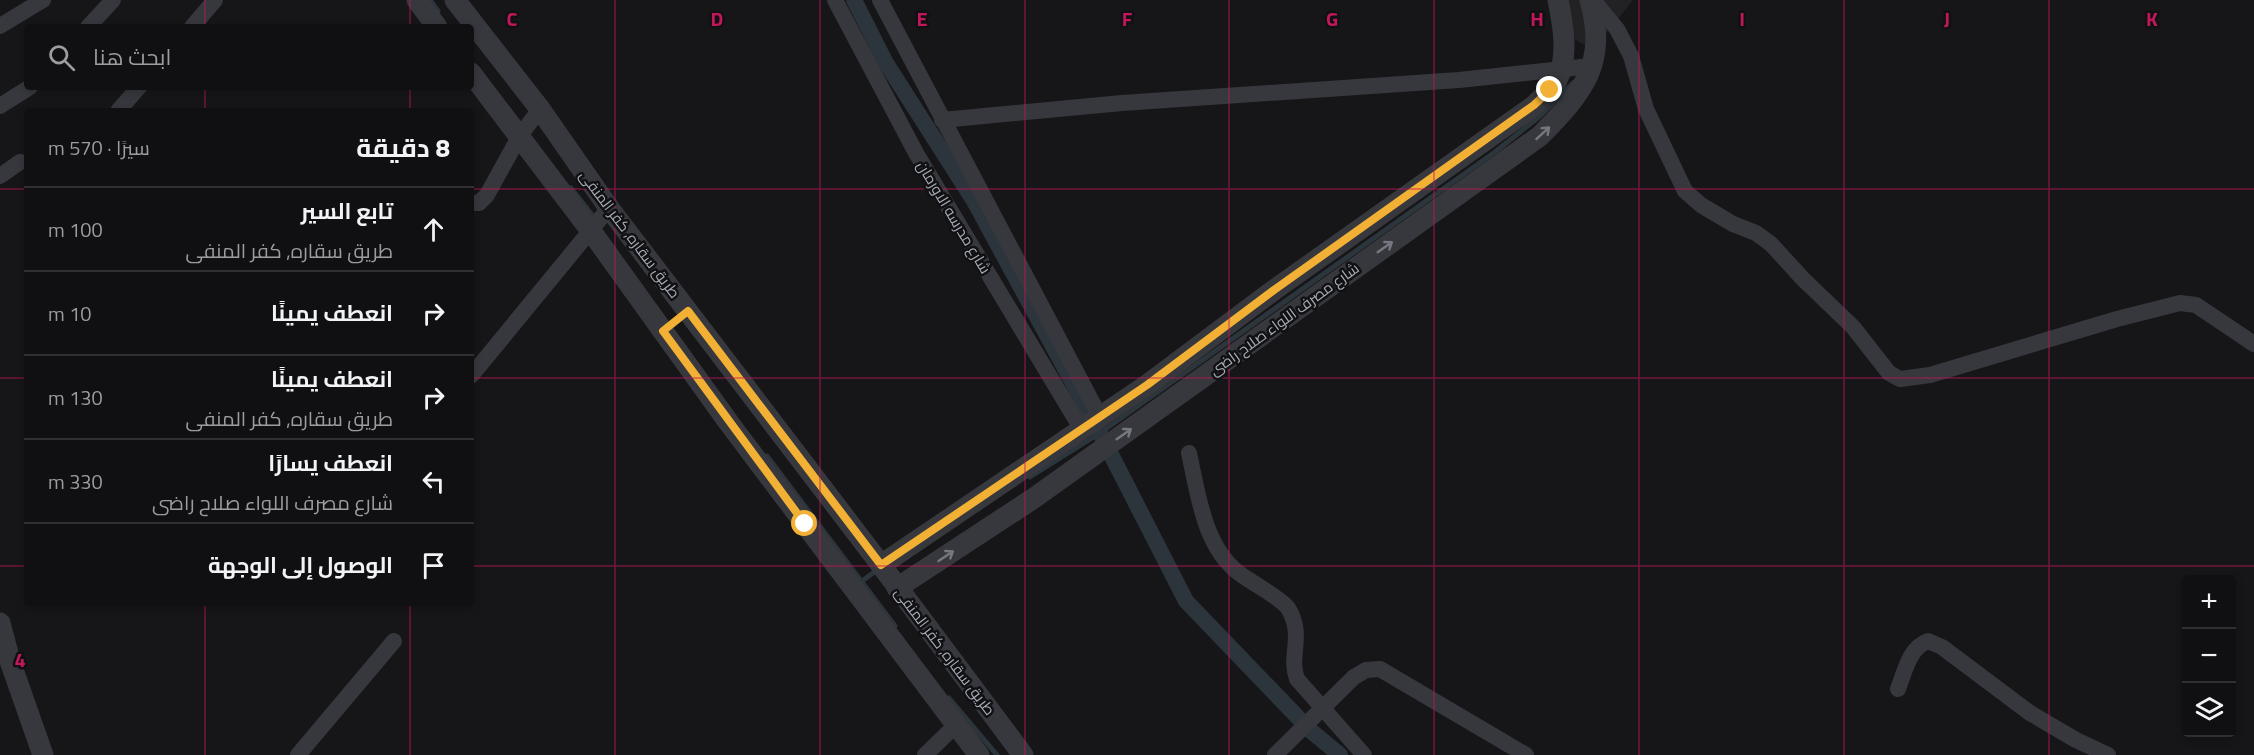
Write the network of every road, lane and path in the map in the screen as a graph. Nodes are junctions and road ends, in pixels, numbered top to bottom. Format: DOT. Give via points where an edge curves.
graph roads {
  1 [pos="43,0"];
  2 [pos="113,0"];
  3 [pos="215,0"];
  4 [pos="417,0"];
  5 [pos="455,0"];
  6 [pos="835,0"];
  7 [pos="880,0"];
  8 [pos="1558,0"];
  9 [pos="1591,0"];
  10 [pos="91,24"];
  11 [pos="195,24"];
  12 [pos="435,24"];
  13 [pos="470,24"];
  14 [pos="0,26"];
  15 [pos="474,31"];
  16 [pos="1591,66"];
  17 [pos="1560,68"];
  18 [pos="474,76"];
  19 [pos="25,90"];
  20 [pos="136,90"];
  21 [pos="0,106"];
  22 [pos="121,108"];
  23 [pos="942,120"];
  24 [pos="530,123"];
  25 [pos="20,162"];
  26 [pos="0,176"];
  27 [pos="474,203"];
  28 [pos="609,208"];
  29 [pos="591,231"];
  30 [pos="1246,311"];
  31 [pos="674,322"];
  32 [pos="1264,333"];
  33 [pos="2254,344"];
  34 [pos="474,372"];
  35 [pos="1147,385"];
  36 [pos="1163,406"];
  37 [pos="1100,417"];
  38 [pos="1082,430"];
  39 [pos="1189,453"];
  40 [pos="1095,454"];
  41 [pos="881,565"];
  42 [pos="897,588"];
  43 [pos="0,623"];
  44 [pos="394,641"];
  45 [pos="5,666"];
  46 [pos="1898,689"];
  47 [pos="1323,709"];
  48 [pos="957,724"];
  49 [pos="988,743"];
  50 [pos="43,755"];
  51 [pos="298,755"];
  52 [pos="925,755"];
  53 [pos="1023,755"];
  54 [pos="1275,755"];
  55 [pos="1364,755"];
  56 [pos="1526,755"];
  57 [pos="2108,755"];
  1 -- 14 [label="street"];
  2 -- 10 [label="street"];
  3 -- 11 [label="street"];
  4 -- 12 [label="street"];
  5 -- 13 [label="street, طريق سقاره, كفر المنفى"];
  6 -- 38 [label="street, شارع مدرسه الاورمان" via="916,153"];
  7 -- 23 [label="street"];
  8 -- 17 [label="street, شارع مصرف اللواء صلاح راضى" via="1564,53"];
  9 -- 16 [label="street, شارع مصرف اللواء صلاح راضى" via="1597,25"];
  9 -- 33 [label="street" via="1617,28 1631,56 1646,109 1685,191 1701,205 1771,244 1853,327 1889,373 1900,379 1930,375 2180,303 2196,305"];
  15 -- 24 [label="street, طريق سقاره, كفر المنفى"];
  16 -- 17 [label="street"];
  32 -- 16 [label="street, شارع مصرف اللواء صلاح راضى, one-way" via="1540,136 1571,104"];
  17 -- 23 [label="street" via="1459,80 1122,103"];
  17 -- 30 [label="street, شارع مصرف اللواء صلاح راضى" via="1554,84 1534,105"];
  18 -- 24 [label="street, طريق سقاره, كفر المنفى"];
  19 -- 21 [label="street"];
  20 -- 22 [label="street"];
  23 -- 37 [label="street"];
  24 -- 27 [label="street" via="487,195"];
  24 -- 28 [label="street, طريق سقاره, كفر المنفى"];
  24 -- 29 [label="street, طريق سقاره, كفر المنفى"];
  25 -- 26 [label="street"];
  28 -- 29 [label="street"];
  28 -- 31 [label="street, طريق سقاره, كفر المنفى"];
  29 -- 31 [label="street, طريق سقاره, كفر المنفى"];
  29 -- 34 [label="street"];
  30 -- 32 [label="street"];
  30 -- 35 [label="street, شارع مصرف اللواء صلاح راضى"];
  31 -- 41 [label="street, طريق سقاره, كفر المنفى"];
  31 -- 48 [label="street, طريق سقاره, كفر المنفى" via="729,423"];
  32 -- 36 [label="street, شارع مصرف اللواء صلاح راضى"];
  35 -- 36 [label="street"];
  35 -- 37 [label="street, شارع مصرف اللواء صلاح راضى"];
  40 -- 36 [label="street, شارع مصرف اللواء صلاح راضى, one-way"];
  37 -- 38 [label="street, شارع مصرف اللواء صلاح راضى"];
  38 -- 40 [label="street"];
  38 -- 41 [label="street, شارع مصرف اللواء صلاح راضى"];
  39 -- 47 [label="street" via="1204,519 1225,562 1286,605 1297,639 1294,671"];
  42 -- 40 [label="street, شارع مصرف اللواء صلاح راضى, one-way"];
  41 -- 42 [label="street, طريق سقاره, كفر المنفى"];
  42 -- 49 [label="street, طريق سقاره, كفر المنفى"];
  43 -- 45 [label="street"];
  44 -- 51 [label="street"];
  45 -- 50 [label="street"];
  46 -- 57 [label="street" via="1914,650 1928,641 1942,647 2030,713"];
  47 -- 54 [label="street"];
  47 -- 55 [label="street"];
  47 -- 56 [label="street" via="1354,677 1366,670 1380,669"];
  48 -- 49 [label="street, طريق سقاره, كفر المنفى"];
  48 -- 52 [label="street"];
  49 -- 53 [label="street, طريق سقاره, كفر المنفى"];
}
